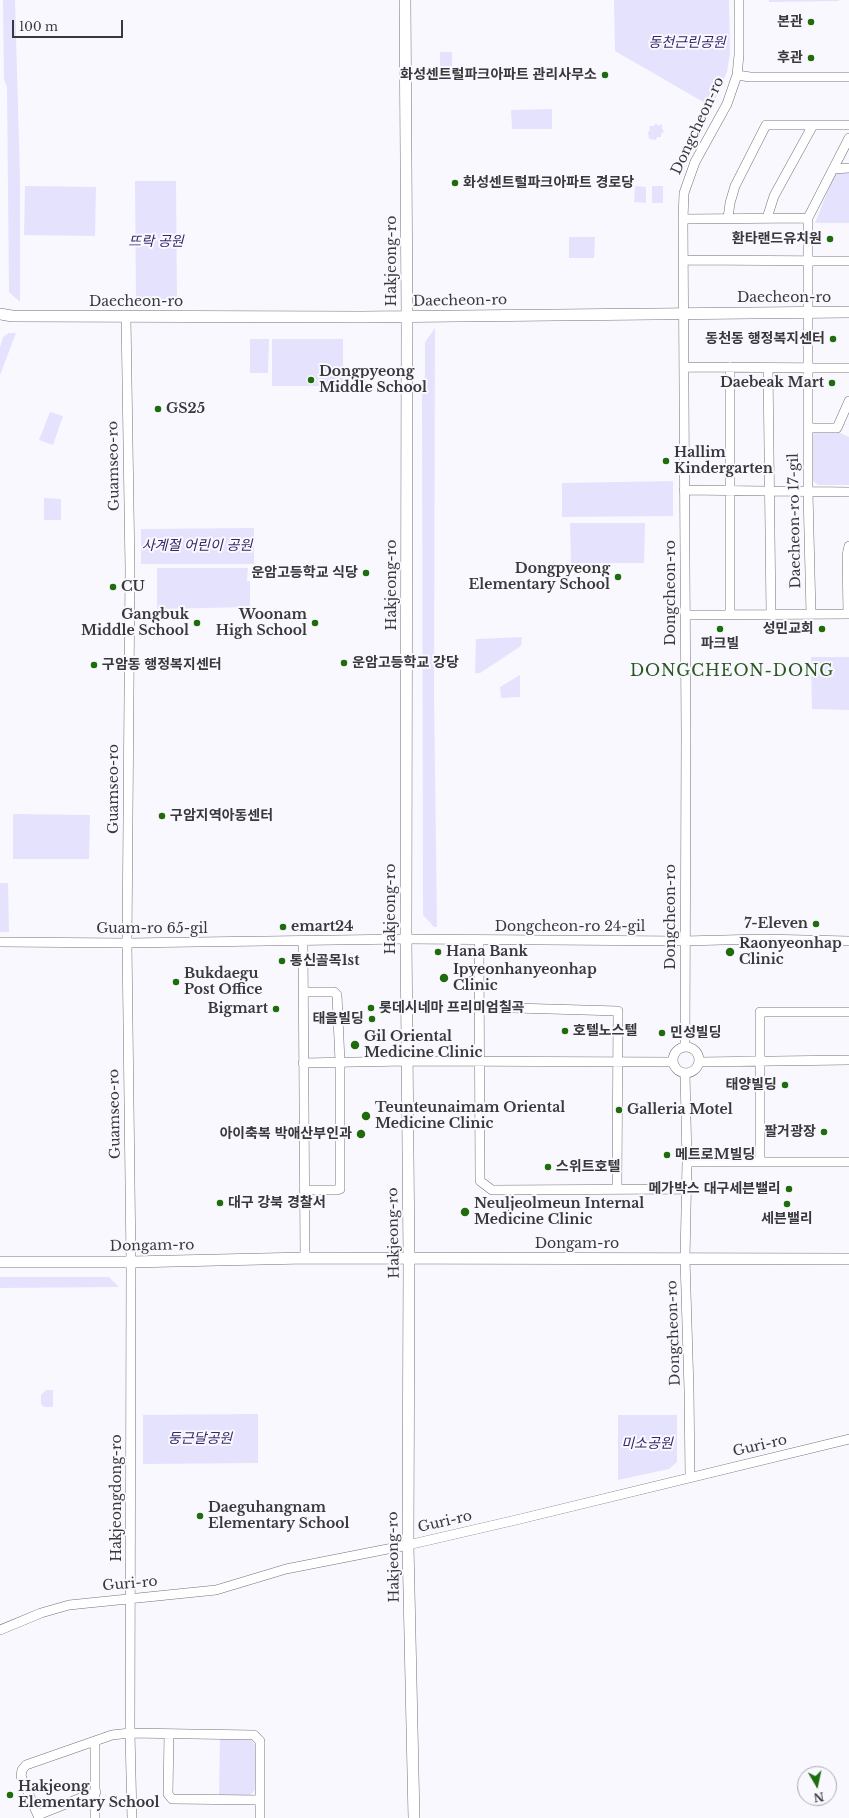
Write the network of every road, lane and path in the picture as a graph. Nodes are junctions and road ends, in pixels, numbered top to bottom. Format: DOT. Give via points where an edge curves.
graph roads {
  1 [pos="405,0"];
  2 [pos="739,0"];
  3 [pos="737,75"];
  4 [pos="849,77"];
  5 [pos="813,125"];
  6 [pos="849,125"];
  7 [pos="849,138"];
  8 [pos="849,168"];
  9 [pos="833,169"];
  10 [pos="728,218"];
  11 [pos="767,218"];
  12 [pos="808,218"];
  13 [pos="683,219"];
  14 [pos="684,260"];
  15 [pos="808,260"];
  16 [pos="849,261"];
  17 [pos="808,312"];
  18 [pos="849,312"];
  19 [pos="0,314"];
  20 [pos="684,314"];
  21 [pos="407,316"];
  22 [pos="126,317"];
  23 [pos="684,367"];
  24 [pos="730,367"];
  25 [pos="768,368"];
  26 [pos="808,368"];
  27 [pos="849,368"];
  28 [pos="849,401"];
  29 [pos="809,428"];
  30 [pos="684,490"];
  31 [pos="729,491"];
  32 [pos="770,492"];
  33 [pos="808,492"];
  34 [pos="849,492"];
  35 [pos="849,546"];
  36 [pos="730,614"];
  37 [pos="771,614"];
  38 [pos="810,614"];
  39 [pos="848,614"];
  40 [pos="685,615"];
  41 [pos="406,939"];
  42 [pos="479,940"];
  43 [pos="684,941"];
  44 [pos="849,941"];
  45 [pos="0,942"];
  46 [pos="303,942"];
  47 [pos="127,943"];
  48 [pos="303,992"];
  49 [pos="480,1007"];
  50 [pos="849,1012"];
  51 [pos="685,1047"];
  52 [pos="760,1060"];
  53 [pos="849,1060"];
  54 [pos="407,1061"];
  55 [pos="480,1061"];
  56 [pos="340,1062"];
  57 [pos="618,1062"];
  58 [pos="673,1062"];
  59 [pos="699,1062"];
  60 [pos="303,1063"];
  61 [pos="685,1074"];
  62 [pos="687,1162"];
  63 [pos="760,1162"];
  64 [pos="849,1162"];
  65 [pos="617,1189"];
  66 [pos="686,1189"];
  67 [pos="304,1190"];
  68 [pos="305,1258"];
  69 [pos="409,1258"];
  70 [pos="686,1259"];
  71 [pos="849,1259"];
  72 [pos="0,1262"];
  73 [pos="131,1262"];
  74 [pos="849,1439"];
  75 [pos="690,1477"];
  76 [pos="408,1545"];
  77 [pos="130,1597"];
  78 [pos="0,1630"];
  79 [pos="130,1733"];
  80 [pos="169,1734"];
  81 [pos="95,1741"];
  82 [pos="96,1792"];
  83 [pos="260,1800"];
  84 [pos="38,1817"];
  85 [pos="96,1818"];
  86 [pos="132,1818"];
  87 [pos="260,1818"];
  88 [pos="414,1818"];
  1 -- 21 [label="main road, Hakjeong-ro"];
  2 -- 3 [label="street, Dongcheon-ro"];
  3 -- 4 [label="street, Dongcheon-ro"];
  3 -- 13 [label="street, Dongcheon-ro" via="727,104 689,177 684,194"];
  5 -- 6 [label="street"];
  5 -- 10 [label="street" via="766,125 735,186"];
  5 -- 11 [label="street" via="774,196"];
  7 -- 9 [label="street"];
  8 -- 9 [label="street"];
  9 -- 12 [label="street"];
  10 -- 11 [label="street"];
  10 -- 13 [label="street"];
  11 -- 12 [label="street"];
  12 -- 15 [label="street, Daecheon-ro 17-gil"];
  13 -- 14 [label="street, Dongcheon-ro"];
  14 -- 15 [label="street"];
  14 -- 20 [label="street, Dongcheon-ro"];
  15 -- 16 [label="street"];
  15 -- 17 [label="street, Daecheon-ro 17-gil"];
  17 -- 18 [label="main road, Daecheon-ro"];
  17 -- 20 [label="main road, Daecheon-ro"];
  17 -- 26 [label="street, Daecheon-ro 17-gil"];
  19 -- 22 [label="main road, Daecheon-ro"];
  20 -- 21 [label="main road, Daecheon-ro"];
  20 -- 23 [label="street, Dongcheon-ro"];
  21 -- 22 [label="main road, Daecheon-ro"];
  21 -- 41 [label="main road, Hakjeong-ro"];
  22 -- 47 [label="street, Guamseo-ro" via="130,569"];
  23 -- 24 [label="street"];
  23 -- 30 [label="street, Dongcheon-ro"];
  24 -- 25 [label="street"];
  24 -- 31 [label="street"];
  25 -- 26 [label="street"];
  25 -- 32 [label="street"];
  26 -- 27 [label="street"];
  26 -- 29 [label="street, Daecheon-ro 17-gil"];
  28 -- 29 [label="street" via="837,428"];
  29 -- 33 [label="street, Daecheon-ro 17-gil"];
  30 -- 31 [label="street"];
  30 -- 40 [label="street, Dongcheon-ro"];
  31 -- 32 [label="street"];
  31 -- 36 [label="street"];
  32 -- 33 [label="street"];
  32 -- 37 [label="street"];
  33 -- 34 [label="street"];
  33 -- 38 [label="street, Daecheon-ro 17-gil"];
  35 -- 39 [label="street"];
  36 -- 37 [label="street"];
  36 -- 40 [label="street"];
  37 -- 38 [label="street"];
  38 -- 39 [label="street"];
  40 -- 43 [label="street, Dongcheon-ro"];
  41 -- 42 [label="street, Dongcheon-ro 24-gil"];
  41 -- 46 [label="street, Guam-ro 65-gil"];
  41 -- 54 [label="main road, Hakjeong-ro"];
  42 -- 43 [label="street, Dongcheon-ro 24-gil"];
  42 -- 49 [label="street, Dongcheon-ro 24-gil"];
  43 -- 44 [label="street, Dongcheon-ro 24-gil"];
  43 -- 51 [label="street, Dongcheon-ro"];
  45 -- 47 [label="street, Guam-ro 65-gil"];
  46 -- 47 [label="street, Guam-ro 65-gil"];
  46 -- 48 [label="street"];
  47 -- 73 [label="street, Guamseo-ro"];
  48 -- 56 [label="street" via="334,992 337,995"];
  48 -- 60 [label="street"];
  49 -- 55 [label="street, Dongcheon-ro 24-gil"];
  49 -- 57 [label="street" via="618,1011"];
  50 -- 52 [label="street" via="760,1012"];
  51 -- 58 [label="street" via="674,1054"];
  51 -- 59 [label="street" via="697,1052"];
  52 -- 53 [label="street"];
  52 -- 59 [label="street"];
  52 -- 63 [label="street"];
  54 -- 55 [label="street"];
  54 -- 56 [label="street"];
  54 -- 69 [label="main road, Hakjeong-ro"];
  55 -- 57 [label="street"];
  55 -- 65 [label="street" via="480,1181 485,1186 492,1190"];
  56 -- 60 [label="street"];
  56 -- 67 [label="street" via="340,1189"];
  57 -- 58 [label="street"];
  57 -- 65 [label="street"];
  58 -- 61 [label="street" via="677,1070"];
  59 -- 61 [label="street" via="693,1071"];
  60 -- 67 [label="street"];
  61 -- 62 [label="street, Dongcheon-ro"];
  62 -- 63 [label="street"];
  62 -- 66 [label="street, Dongcheon-ro"];
  63 -- 64 [label="street"];
  65 -- 66 [label="street"];
  66 -- 70 [label="street, Dongcheon-ro"];
  67 -- 68 [label="street"];
  68 -- 69 [label="main road, Dongam-ro"];
  68 -- 73 [label="main road, Dongam-ro"];
  69 -- 70 [label="main road, Dongam-ro"];
  69 -- 76 [label="main road, Hakjeong-ro"];
  70 -- 71 [label="main road, Dongam-ro"];
  70 -- 75 [label="street, Dongcheon-ro"];
  72 -- 73 [label="main road, Dongam-ro"];
  73 -- 77 [label="street, Hakjeongdong-ro"];
  74 -- 75 [label="street, Guri-ro"];
  75 -- 76 [label="street, Guri-ro"];
  76 -- 77 [label="street, Guri-ro" via="286,1569 216,1590"];
  76 -- 88 [label="main road, Hakjeong-ro"];
  77 -- 78 [label="street, Guri-ro" via="69,1605 41,1613"];
  77 -- 79 [label="street, Hakjeongdong-ro"];
  79 -- 80 [label="street"];
  79 -- 81 [label="street" via="112,1735"];
  79 -- 86 [label="street, Hakjeongdong-ro"];
  80 -- 83 [label="street" via="254,1735 260,1741"];
  80 -- 83 [label="street" via="168,1794 172,1799"];
  81 -- 82 [label="street"];
  81 -- 84 [label="street" via="26,1765 22,1770 21,1776"];
  82 -- 84 [label="street"];
  82 -- 85 [label="street"];
  83 -- 87 [label="street"];
}
